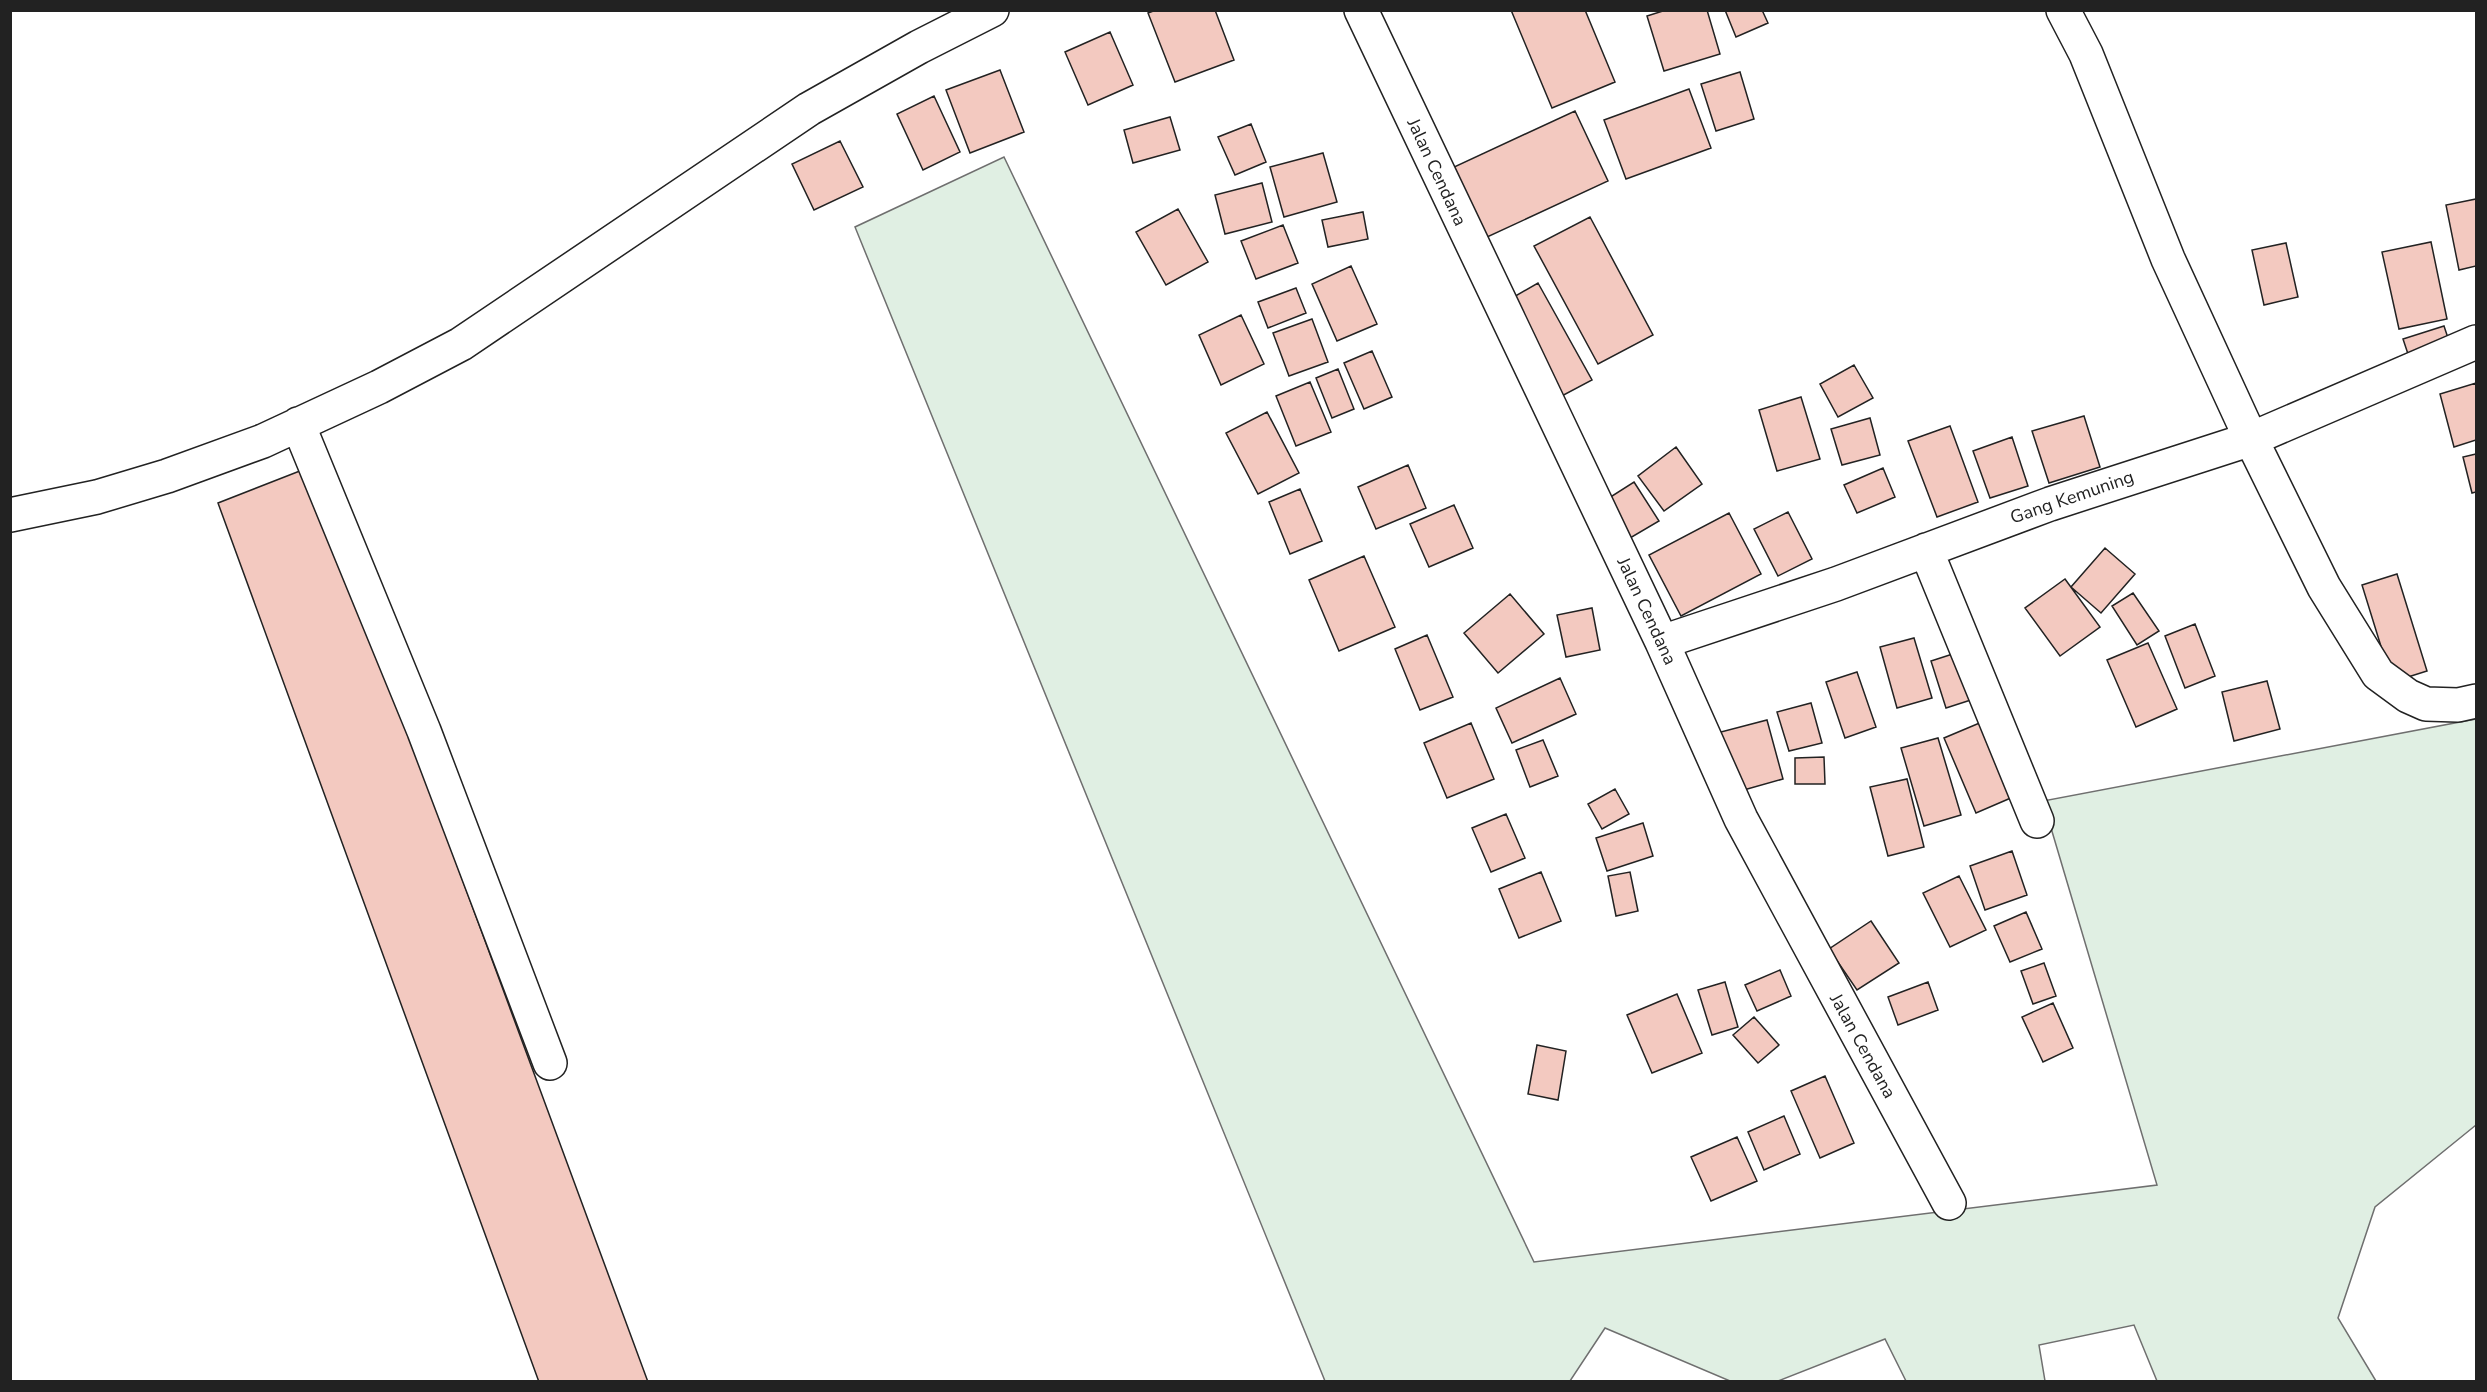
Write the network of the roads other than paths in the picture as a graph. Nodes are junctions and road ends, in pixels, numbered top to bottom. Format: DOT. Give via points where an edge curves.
graph roads {
  1 [pos="993,10"];
  2 [pos="1361,10"];
  3 [pos="2063,10"];
  4 [pos="2476,342"];
  5 [pos="298,424"];
  6 [pos="2251,439"];
  7 [pos="10,515"];
  8 [pos="1926,550"];
  9 [pos="1662,642"];
  10 [pos="2476,701"];
  11 [pos="2037,821"];
  12 [pos="550,1064"];
  13 [pos="1949,1203"];
  1 -- 5 [label="street" via="809,109 461,344"];
  2 -- 9 [label="street, Jalan Cendana"];
  3 -- 6 [label="street" via="2086,54 2168,259"];
  4 -- 6 [label="street, Gang Kemuning"];
  5 -- 7 [label="street" via="167,476 97,497"];
  5 -- 12 [label="street" via="424,731"];
  6 -- 8 [label="street, Gang Kemuning" via="2050,504"];
  6 -- 10 [label="street" via="2324,587 2378,674 2426,704"];
  8 -- 9 [label="street, Gang Kemuning"];
  8 -- 11 [label="street"];
  9 -- 13 [label="street, Jalan Cendana" via="1741,819"];
}
